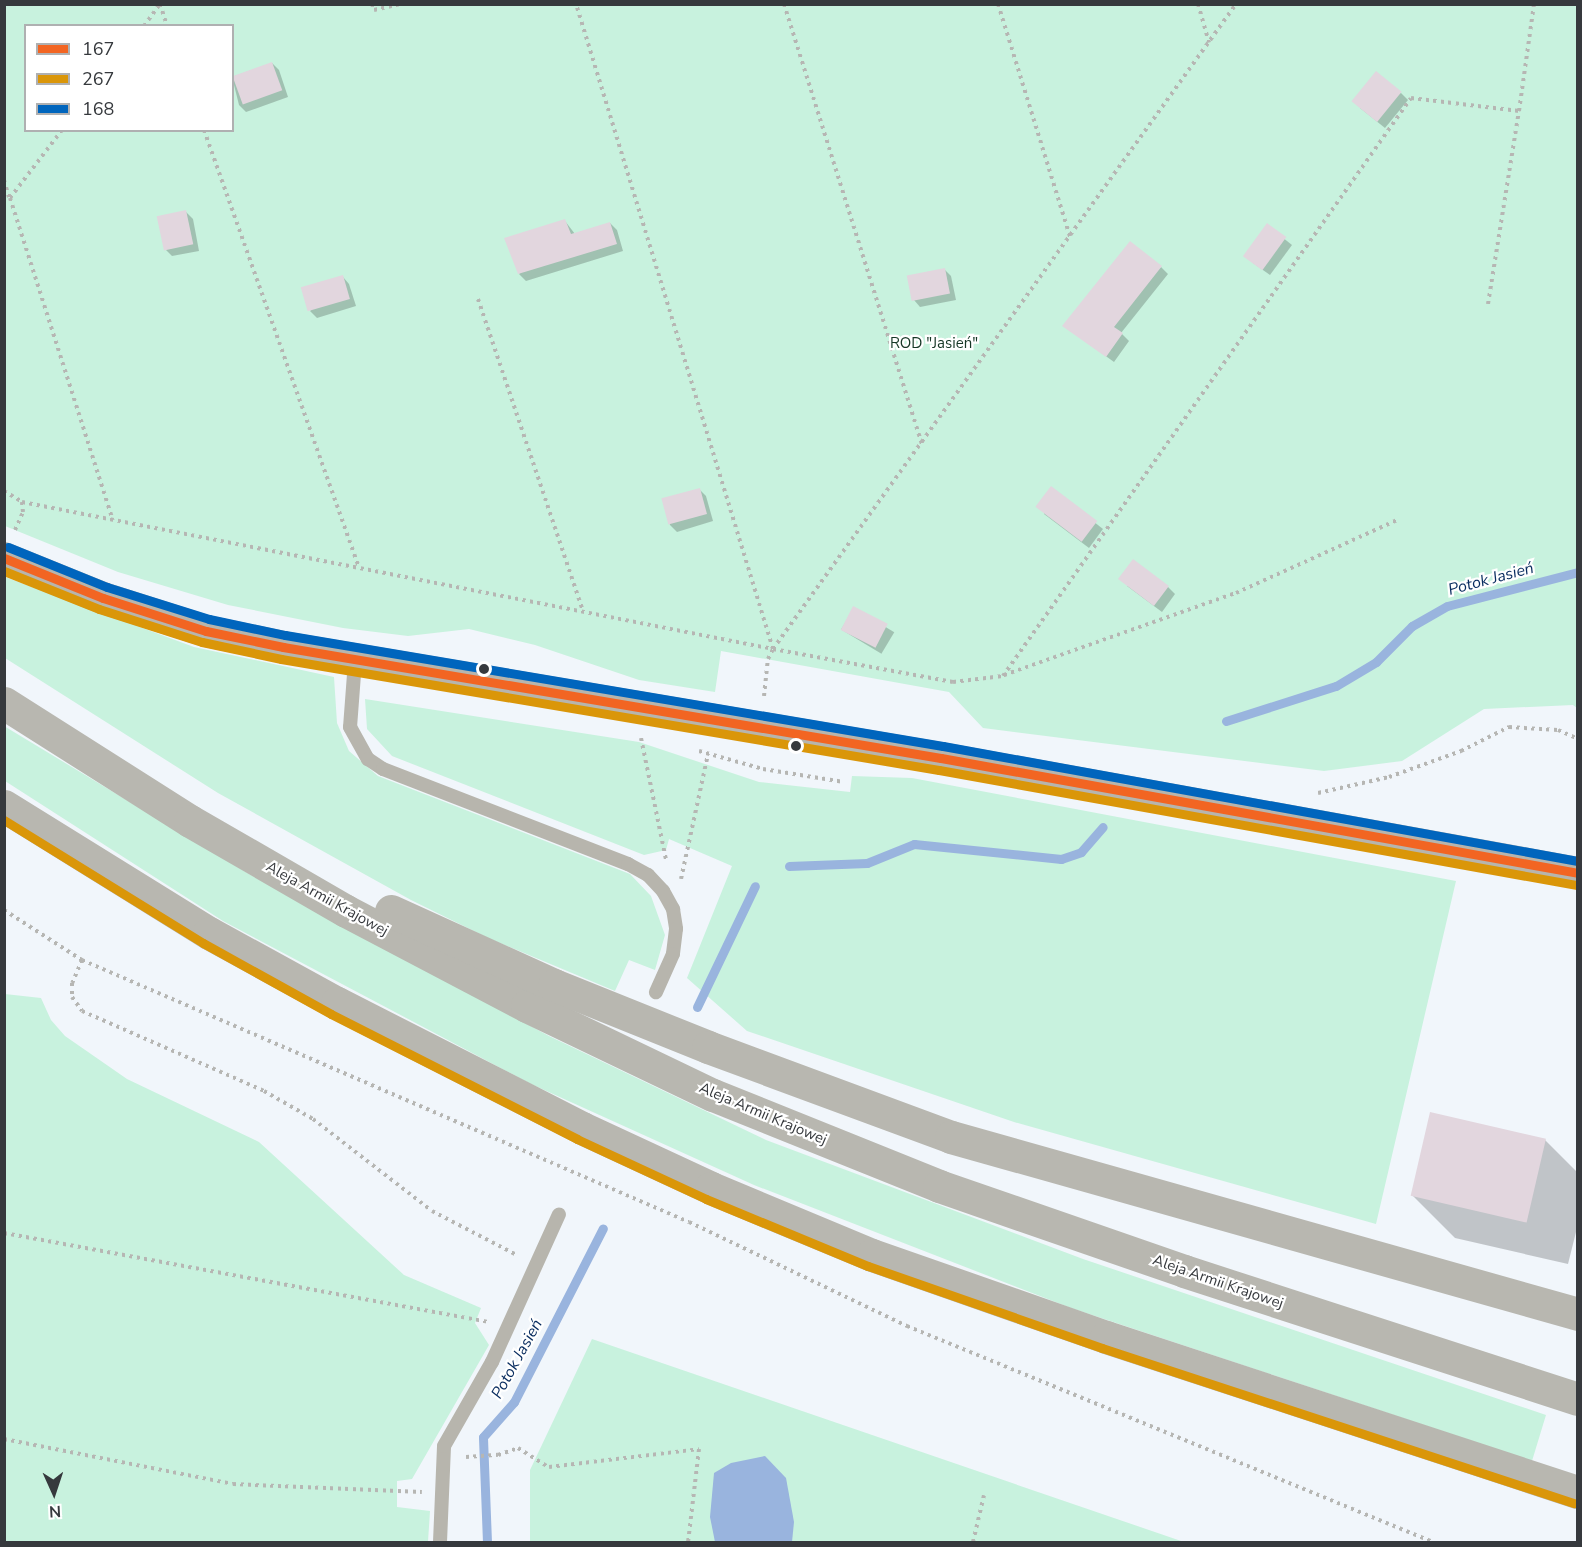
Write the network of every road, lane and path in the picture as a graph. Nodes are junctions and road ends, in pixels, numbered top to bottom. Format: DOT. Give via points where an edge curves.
graph roads {
  1 [pos="160,4"];
  2 [pos="372,4"];
  3 [pos="400,4"];
  4 [pos="576,4"];
  5 [pos="784,4"];
  6 [pos="998,4"];
  7 [pos="1198,4"];
  8 [pos="1236,4"];
  9 [pos="1534,4"];
  10 [pos="145,24"];
  11 [pos="166,24"];
  12 [pos="1209,42"];
  13 [pos="1519,111"];
  14 [pos="60,132"];
  15 [pos="205,132"];
  16 [pos="4,180"];
  17 [pos="10,198"];
  18 [pos="1070,237"];
  19 [pos="478,299"];
  20 [pos="1488,304"];
  21 [pos="922,445"];
  22 [pos="4,491"];
  23 [pos="22,502"];
  24 [pos="1399,519"];
  25 [pos="113,520"];
  26 [pos="8,549"];
  27 [pos="358,566"];
  28 [pos="583,612"];
  29 [pos="773,649"];
  30 [pos="768,659"];
  31 [pos="355,661"];
  32 [pos="1003,676"];
  33 [pos="4,703"];
  34 [pos="640,732"];
  35 [pos="1578,739"];
  36 [pos="708,754"];
  37 [pos="1315,793"];
  38 [pos="4,806"];
  39 [pos="190,821"];
  40 [pos="691,844"];
  41 [pos="1578,873"];
  42 [pos="663,891"];
  43 [pos="4,910"];
  44 [pos="82,960"];
  45 [pos="656,992"];
  46 [pos="559,1214"];
  47 [pos="4,1233"];
  48 [pos="536,1264"];
  49 [pos="1576,1313"];
  50 [pos="507,1330"];
  51 [pos="1566,1396"];
  52 [pos="4,1439"];
  53 [pos="466,1457"];
  54 [pos="440,1492"];
  55 [pos="1578,1492"];
  56 [pos="984,1495"];
  57 [pos="440,1542"];
  58 [pos="688,1542"];
  59 [pos="973,1542"];
  60 [pos="1433,1542"];
  1 -- 10 [label="path"];
  1 -- 11 [label="path"];
  2 -- 3 [label="path" via="374,10"];
  4 -- 29 [label="path"];
  5 -- 21 [label="path"];
  6 -- 18 [label="path"];
  7 -- 12 [label="path"];
  8 -- 12 [label="path"];
  9 -- 13 [label="path"];
  12 -- 18 [label="path"];
  13 -- 20 [label="path"];
  13 -- 32 [label="path" via="1411,98"];
  14 -- 17 [label="path"];
  15 -- 27 [label="path"];
  16 -- 17 [label="path"];
  17 -- 25 [label="path"];
  18 -- 21 [label="path"];
  19 -- 28 [label="path"];
  21 -- 29 [label="path"];
  22 -- 23 [label="path"];
  23 -- 25 [label="path"];
  23 -- 26 [label="path" via="23,512"];
  24 -- 32 [label="path" via="1236,593"];
  25 -- 27 [label="path"];
  26 -- 31 [label="street" via="103,598 206,631"];
  27 -- 28 [label="path"];
  28 -- 29 [label="path"];
  29 -- 30 [label="path"];
  29 -- 32 [label="path" via="953,682"];
  31 -- 41 [label="street" via="941,758"];
  31 -- 42 [label="lane" via="350,728 368,759 383,769 628,864 648,875"];
  33 -- 39 [label="main road, Aleja Armii Krajowej"];
  34 -- 42 [label="path" via="665,857"];
  35 -- 37 [label="path" via="1550,729 1509,727 1461,751 1389,777"];
  36 -- 40 [label="path"];
  38 -- 55 [label="main road" via="199,927 346,1009 582,1128 721,1192 872,1255 1095,1334"];
  39 -- 49 [label="main road" via="554,985 951,1137"];
  39 -- 51 [label="main road, Aleja Armii Krajowej" via="346,911 527,1006 713,1095 939,1186"];
  42 -- 45 [label="lane" via="673,909 676,928 673,954"];
  43 -- 44 [label="path"];
  44 -- 48 [label="path" via="72,983 72,996 82,1011 264,1090 313,1119 432,1211"];
  44 -- 60 [label="path" via="689,1222 907,1326"];
  46 -- 48 [label="lane"];
  47 -- 50 [label="path" via="477,1318"];
  48 -- 50 [label="lane"];
  50 -- 54 [label="lane" via="444,1446"];
  52 -- 54 [label="path" via="233,1484"];
  53 -- 58 [label="path" via="498,1455 518,1448 549,1467 699,1449"];
  54 -- 57 [label="lane"];
  56 -- 59 [label="path"];
}
